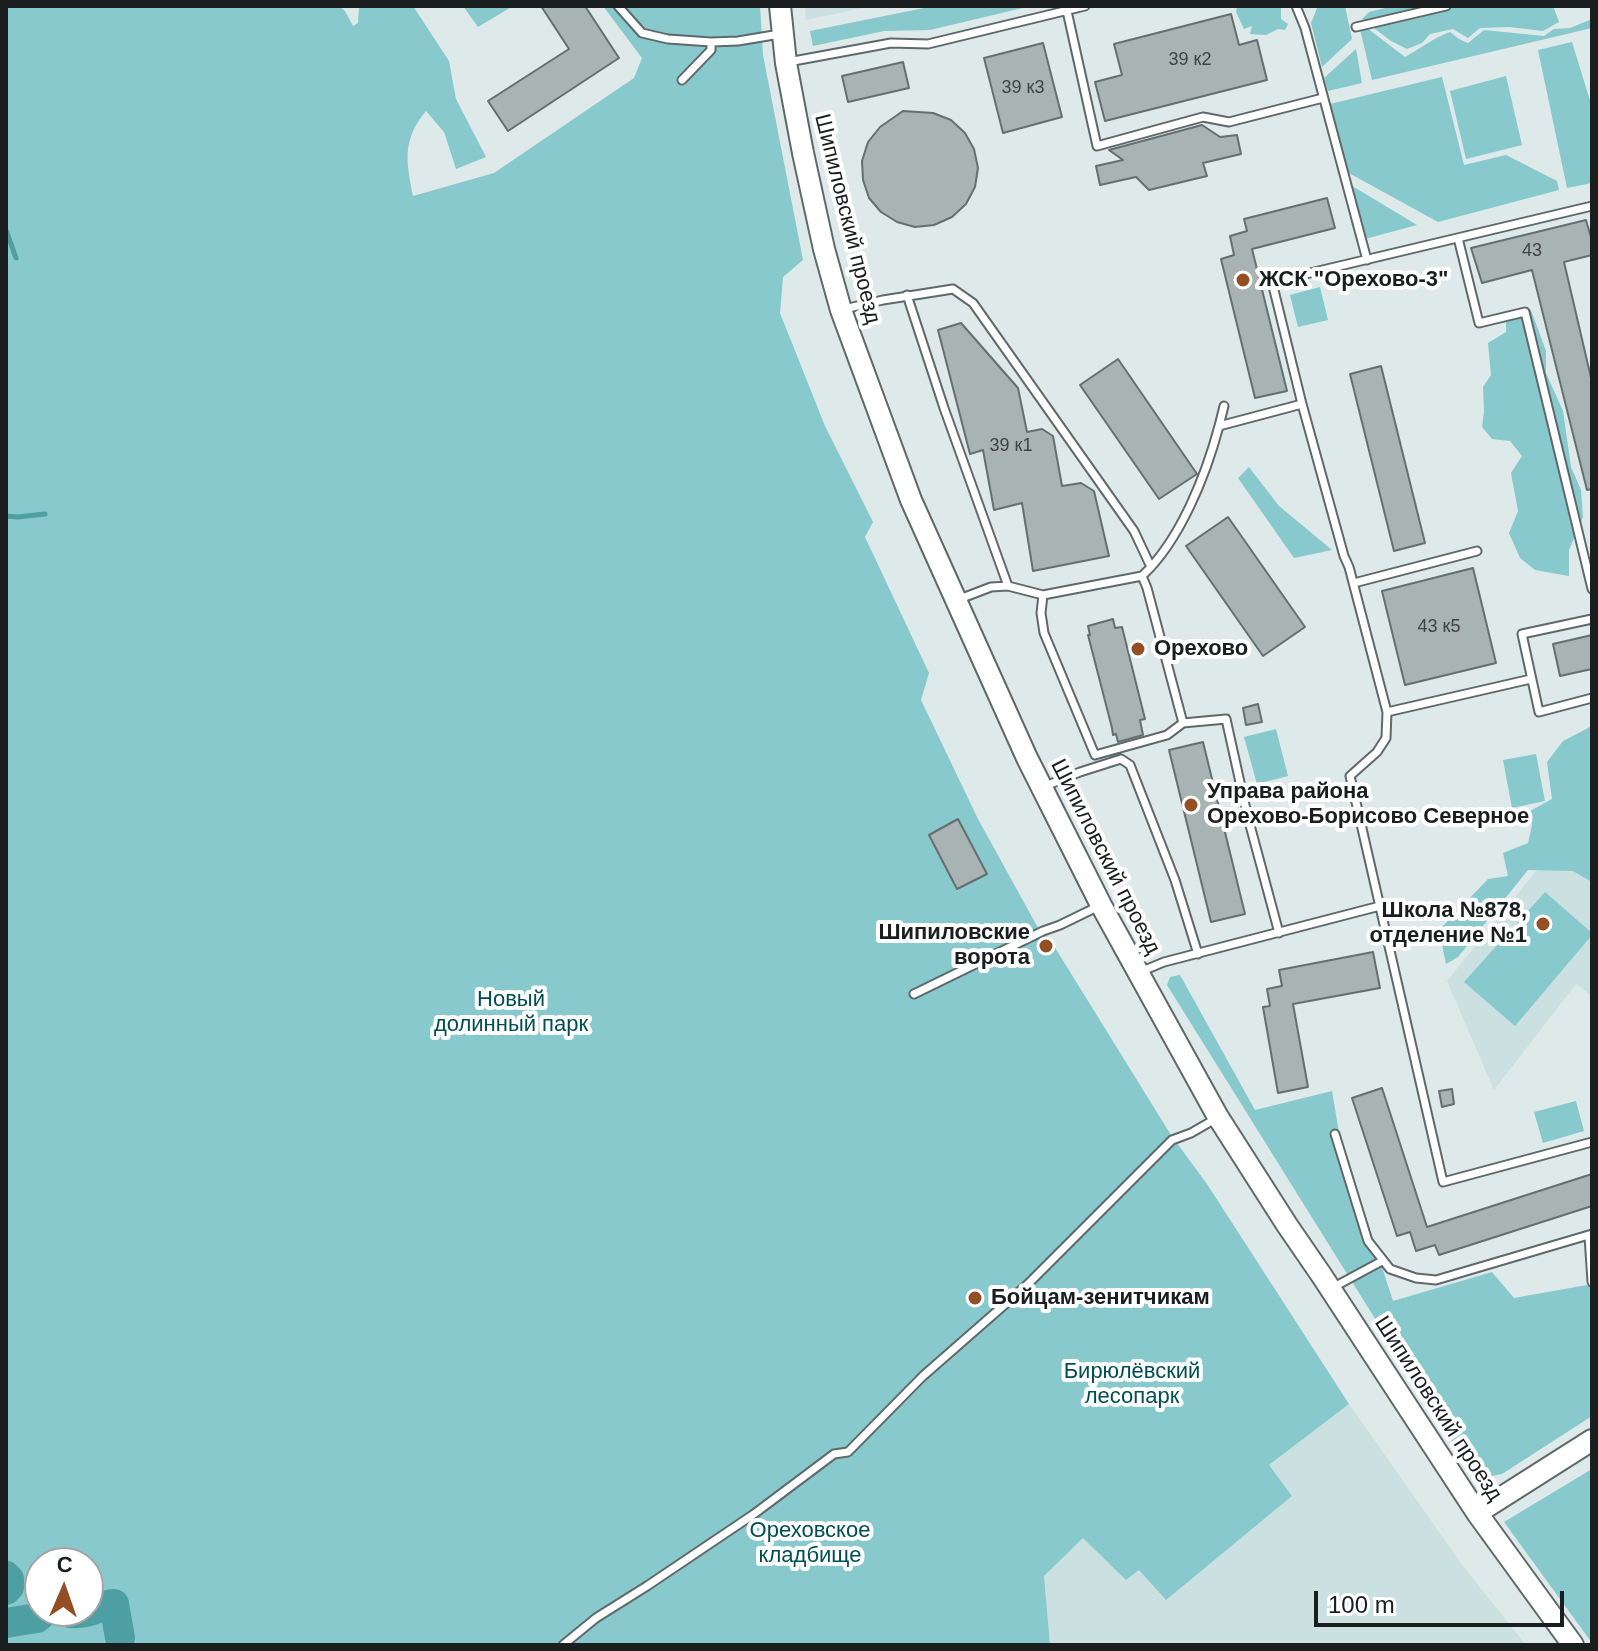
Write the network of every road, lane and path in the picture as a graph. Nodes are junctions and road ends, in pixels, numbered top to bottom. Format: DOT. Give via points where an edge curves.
graph roads {
  1 [pos="618,6"];
  2 [pos="780,6"];
  3 [pos="1085,6"];
  4 [pos="1296,6"];
  5 [pos="1446,6"];
  6 [pos="1067,11"];
  7 [pos="1356,27"];
  8 [pos="782,34"];
  9 [pos="711,42"];
  10 [pos="786,63"];
  11 [pos="682,80"];
  12 [pos="1321,99"];
  13 [pos="1319,109"];
  14 [pos="1592,206"];
  15 [pos="1458,238"];
  16 [pos="1367,260"];
  17 [pos="907,295"];
  18 [pos="841,310"];
  19 [pos="1302,404"];
  20 [pos="1224,406"];
  21 [pos="1219,426"];
  22 [pos="1477,551"];
  23 [pos="1151,567"];
  24 [pos="1142,576"];
  25 [pos="1354,583"];
  26 [pos="1008,586"];
  27 [pos="1592,589"];
  28 [pos="1043,595"];
  29 [pos="955,601"];
  30 [pos="1592,619"];
  31 [pos="1531,679"];
  32 [pos="1592,698"];
  33 [pos="1387,712"];
  34 [pos="1183,723"];
  35 [pos="1041,788"];
  36 [pos="1101,905"];
  37 [pos="1380,906"];
  38 [pos="1279,933"];
  39 [pos="1198,954"];
  40 [pos="1138,973"];
  41 [pos="914,994"];
  42 [pos="1218,1117"];
  43 [pos="1335,1134"];
  44 [pos="1592,1142"];
  45 [pos="1590,1235"];
  46 [pos="1382,1261"];
  47 [pos="1592,1282"];
  48 [pos="1330,1289"];
  49 [pos="1592,1440"];
  50 [pos="1477,1513"];
  51 [pos="563,1645"];
  52 [pos="1573,1645"];
  1 -- 9 [label="lane" via="642,33"];
  2 -- 8 [label="main road, Шипиловский проезд"];
  3 -- 6 [label="lane"];
  4 -- 12 [label="lane"];
  5 -- 7 [label="lane"];
  6 -- 10 [label="lane" via="928,44 891,43"];
  6 -- 12 [label="lane" via="1097,146 1203,117 1229,122"];
  8 -- 9 [label="lane"];
  8 -- 10 [label="main road, Шипиловский проезд"];
  9 -- 11 [label="lane" via="711,50"];
  10 -- 18 [label="main road, Шипиловский проезд"];
  12 -- 13 [label="lane"];
  12 -- 16 [label="lane"];
  14 -- 15 [label="lane"];
  15 -- 16 [label="lane"];
  15 -- 27 [label="lane" via="1479,323 1525,312"];
  16 -- 19 [label="lane" via="1272,282"];
  17 -- 18 [label="lane"];
  17 -- 23 [label="lane" via="953,289 973,303 1134,531"];
  17 -- 26 [label="lane"];
  18 -- 29 [label="main road, Шипиловский проезд" via="911,500"];
  19 -- 21 [label="lane"];
  19 -- 25 [label="lane"];
  20 -- 21 [label="lane"];
  21 -- 23 [label="lane" via="1189,506"];
  22 -- 25 [label="lane"];
  23 -- 24 [label="lane"];
  24 -- 28 [label="lane"];
  24 -- 34 [label="lane"];
  25 -- 33 [label="lane"];
  26 -- 28 [label="lane"];
  26 -- 29 [label="lane"];
  28 -- 34 [label="lane" via="1044,633 1095,755 1167,735"];
  29 -- 35 [label="main road, Шипиловский проезд"];
  30 -- 31 [label="lane" via="1522,634"];
  31 -- 32 [label="lane" via="1539,712"];
  31 -- 33 [label="lane"];
  33 -- 37 [label="lane" via="1386,738 1350,776"];
  34 -- 38 [label="lane" via="1226,719"];
  35 -- 36 [label="main road, Шипиловский проезд"];
  35 -- 39 [label="lane" via="1121,759 1130,765"];
  36 -- 40 [label="main road, Шипиловский проезд"];
  36 -- 41 [label="lane"];
  37 -- 38 [label="lane"];
  37 -- 44 [label="lane" via="1443,1182"];
  38 -- 39 [label="lane"];
  39 -- 40 [label="lane"];
  40 -- 42 [label="main road, Шипиловский проезд"];
  42 -- 48 [label="main road, Шипиловский проезд"];
  42 -- 51 [label="lane" via="1172,1140 848,1452 834,1454"];
  43 -- 46 [label="lane" via="1368,1241"];
  45 -- 46 [label="lane" via="1436,1280 1390,1269"];
  45 -- 47 [label="lane"];
  46 -- 48 [label="lane"];
  48 -- 50 [label="main road, Шипиловский проезд"];
  49 -- 50 [label="main road"];
  50 -- 52 [label="main road, Шипиловский проезд"];
}
